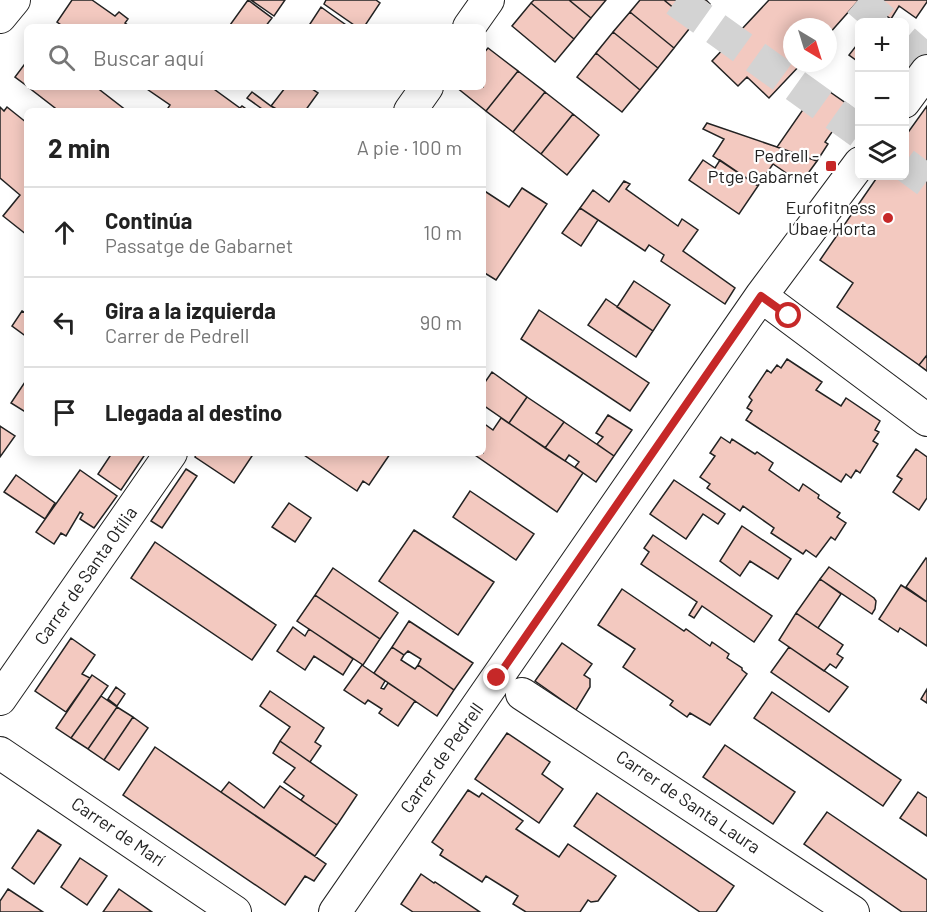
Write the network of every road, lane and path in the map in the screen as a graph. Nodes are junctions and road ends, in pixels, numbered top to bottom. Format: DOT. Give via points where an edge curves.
graph roads {
  1 [pos="14,0"];
  2 [pos="488,0"];
  3 [pos="0,17"];
  4 [pos="471,24"];
  5 [pos="927,71"];
  6 [pos="425,90"];
  7 [pos="909,95"];
  8 [pos="412,108"];
  9 [pos="855,170"];
  10 [pos="761,296"];
  11 [pos="927,420"];
  12 [pos="169,456"];
  13 [pos="522,694"];
  14 [pos="0,699"];
  15 [pos="0,753"];
  16 [pos="235,912"];
  17 [pos="335,912"];
  18 [pos="853,912"];
  1 -- 3 [label="street"];
  2 -- 4 [label="street"];
  5 -- 7 [label="street"];
  6 -- 8 [label="street"];
  9 -- 10 [label="street, Carrer de Pedrell"];
  10 -- 11 [label="street"];
  10 -- 17 [label="street, Carrer de Pedrell"];
  12 -- 14 [label="street, Carrer de Santa Otília"];
  13 -- 18 [label="street, Carrer de Santa Laura"];
  15 -- 16 [label="street, Carrer de Marí"];
}
